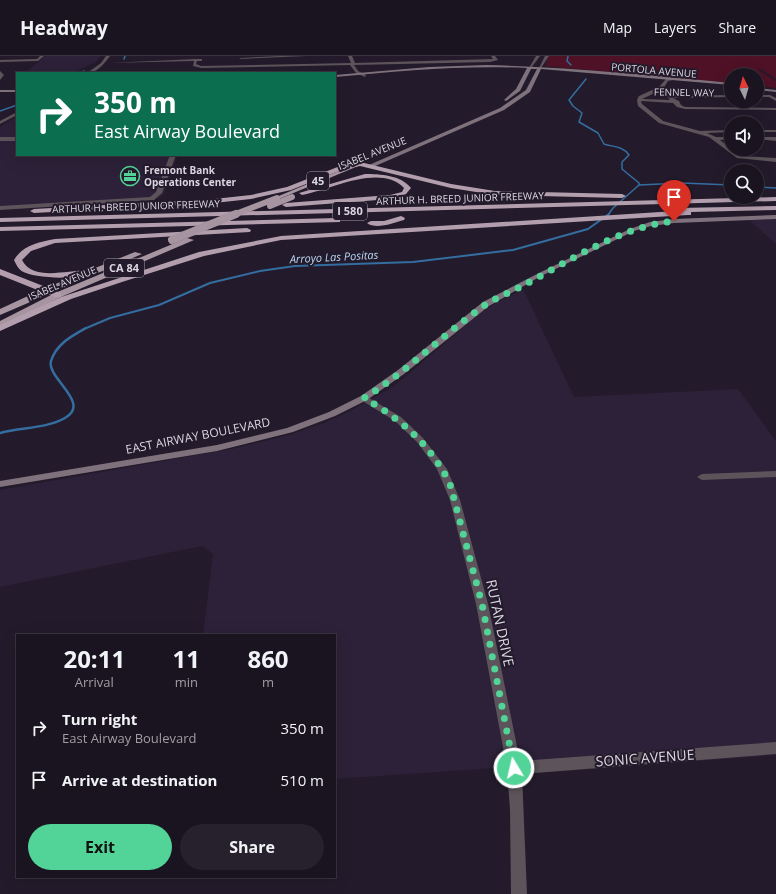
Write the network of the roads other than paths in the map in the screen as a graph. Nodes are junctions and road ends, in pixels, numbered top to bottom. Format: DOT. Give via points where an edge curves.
graph roads {
  1 [pos="42,56"];
  2 [pos="108,56"];
  3 [pos="171,56"];
  4 [pos="299,56"];
  5 [pos="305,56"];
  6 [pos="350,56"];
  7 [pos="493,56"];
  8 [pos="538,56"];
  9 [pos="547,56"];
  10 [pos="282,57"];
  11 [pos="115,58"];
  12 [pos="234,59"];
  13 [pos="413,59"];
  14 [pos="196,60"];
  15 [pos="208,60"];
  16 [pos="334,60"];
  17 [pos="360,60"];
  18 [pos="0,61"];
  19 [pos="169,61"];
  20 [pos="111,63"];
  21 [pos="336,64"];
  22 [pos="354,64"];
  23 [pos="312,65"];
  24 [pos="529,68"];
  25 [pos="540,69"];
  26 [pos="0,72"];
  27 [pos="90,72"];
  28 [pos="98,72"];
  29 [pos="363,75"];
  30 [pos="336,77"];
  31 [pos="0,79"];
  32 [pos="668,79"];
  33 [pos="724,84"];
  34 [pos="764,89"];
  35 [pos="776,90"];
  36 [pos="0,92"];
  37 [pos="16,92"];
  38 [pos="724,96"];
  39 [pos="764,96"];
  40 [pos="639,100"];
  41 [pos="776,101"];
  42 [pos="673,102"];
  43 [pos="724,102"];
  44 [pos="768,102"];
  45 [pos="776,108"];
  46 [pos="16,114"];
  47 [pos="0,123"];
  48 [pos="724,131"];
  49 [pos="764,131"];
  50 [pos="776,131"];
  51 [pos="700,133"];
  52 [pos="16,138"];
  53 [pos="724,138"];
  54 [pos="764,138"];
  55 [pos="0,139"];
  56 [pos="716,139"];
  57 [pos="776,139"];
  58 [pos="174,156"];
  59 [pos="776,160"];
  60 [pos="360,164"];
  61 [pos="370,166"];
  62 [pos="302,193"];
  63 [pos="724,196"];
  64 [pos="276,198"];
  65 [pos="764,198"];
  66 [pos="776,199"];
  67 [pos="724,200"];
  68 [pos="0,208"];
  69 [pos="776,208"];
  70 [pos="0,213"];
  71 [pos="635,213"];
  72 [pos="515,215"];
  73 [pos="100,217"];
  74 [pos="776,217"];
  75 [pos="347,219"];
  76 [pos="363,219"];
  77 [pos="0,220"];
  78 [pos="0,229"];
  79 [pos="0,272"];
  80 [pos="92,273"];
  81 [pos="46,291"];
  82 [pos="58,295"];
  83 [pos="0,312"];
  84 [pos="0,324"];
  85 [pos="0,328"];
  86 [pos="364,398"];
  87 [pos="776,474"];
  88 [pos="702,477"];
  89 [pos="0,484"];
  90 [pos="776,748"];
  91 [pos="514,768"];
  92 [pos="519,894"];
  1 -- 18 [label="street" via="38,60"];
  2 -- 27 [label="street" via="102,64"];
  3 -- 19 [label="street"];
  4 -- 5 [label="street"];
  4 -- 10 [label="street"];
  5 -- 23 [label="street"];
  6 -- 22 [label="street"];
  7 -- 13 [label="street" via="496,60"];
  8 -- 24 [label="street"];
  9 -- 25 [label="street"];
  10 -- 12 [label="street"];
  11 -- 20 [label="street"];
  13 -- 17 [label="street"];
  13 -- 22 [label="street"];
  14 -- 15 [label="street"];
  14 -- 19 [label="street"];
  14 -- 23 [label="street" via="196,66"];
  16 -- 21 [label="street"];
  19 -- 20 [label="street"];
  20 -- 28 [label="street"];
  21 -- 22 [label="street"];
  21 -- 23 [label="street"];
  22 -- 29 [label="street" via="354,69"];
  24 -- 25 [label="main road, PORTOLA AVENUE"];
  24 -- 29 [label="main road, PORTOLA AVENUE"];
  24 -- 60 [label="main road, ISABEL AVENUE" via="518,90 490,110"];
  25 -- 32 [label="main road, PORTOLA AVENUE"];
  25 -- 61 [label="main road, ISABEL AVENUE" via="528,91 493,114"];
  26 -- 31 [label="street"];
  29 -- 30 [label="main road, PORTOLA AVENUE"];
  32 -- 33 [label="main road, PORTOLA AVENUE"];
  32 -- 40 [label="street" via="663,86 643,95"];
  34 -- 35 [label="main road"];
  36 -- 37 [label="main road"];
  38 -- 42 [label="street" via="669,96"];
  39 -- 41 [label="street"];
  40 -- 42 [label="street, FENNEL WAY"];
  40 -- 51 [label="street" via="641,106 661,122"];
  41 -- 44 [label="street"];
  42 -- 43 [label="street, FENNEL WAY"];
  42 -- 45 [label="street" via="687,108"];
  46 -- 47 [label="street"];
  48 -- 51 [label="street"];
  49 -- 50 [label="street"];
  51 -- 56 [label="street"];
  52 -- 55 [label="street"];
  53 -- 56 [label="street"];
  54 -- 57 [label="street"];
  56 -- 59 [label="street" via="741,158"];
  58 -- 68 [label="street" via="156,197 142,200"];
  60 -- 61 [label="highway"];
  60 -- 64 [label="highway, ISABEL AVENUE / 45"];
  60 -- 70 [label="highway" via="342,167 282,191 245,198"];
  61 -- 62 [label="highway, ISABEL AVENUE / 45"];
  61 -- 63 [label="highway" via="488,192 524,195"];
  62 -- 73 [label="highway" via="317,191 363,175 393,179 406,184 408,188 404,193 382,199 111,214"];
  62 -- 82 [label="highway, ISABEL AVENUE / CA 84, bridge"];
  64 -- 80 [label="highway, ISABEL AVENUE / CA 84, bridge"];
  65 -- 66 [label="highway, ARTHUR H. BREED JUNIOR FREEWAY / I 580"];
  67 -- 73 [label="highway, ARTHUR H. BREED JUNIOR FREEWAY / I 580"];
  69 -- 71 [label="highway"];
  71 -- 72 [label="highway, ARTHUR H. BREED JUNIOR FREEWAY"];
  71 -- 85 [label="highway" via="584,219 280,238 196,256 68,297"];
  73 -- 77 [label="highway, ARTHUR H. BREED JUNIOR FREEWAY / I 580"];
  74 -- 86 [label="main road, EAST AIRWAY BOULEVARD" via="674,221 650,224 632,230 486,304"];
  75 -- 78 [label="highway, ARTHUR H. BREED JUNIOR FREEWAY / I 580"];
  76 -- 80 [label="highway, ARTHUR H. BREED JUNIOR FREEWAY / I 580" via="405,218 384,223 60,241 45,243 28,250 19,256 18,260 22,267 48,276"];
  79 -- 81 [label="highway"];
  80 -- 81 [label="highway, ISABEL AVENUE / CA 84"];
  81 -- 82 [label="highway"];
  81 -- 83 [label="highway, ISABEL AVENUE / CA 84"];
  82 -- 84 [label="highway, ISABEL AVENUE / CA 84"];
  86 -- 89 [label="main road, EAST AIRWAY BOULEVARD" via="313,422 243,442"];
  86 -- 91 [label="street, RUTAN DRIVE" via="398,419 420,440 442,468 450,484 482,604"];
  87 -- 88 [label="street"];
  90 -- 91 [label="street, SONIC AVENUE"];
  91 -- 92 [label="street, RUTAN DRIVE"];
}
